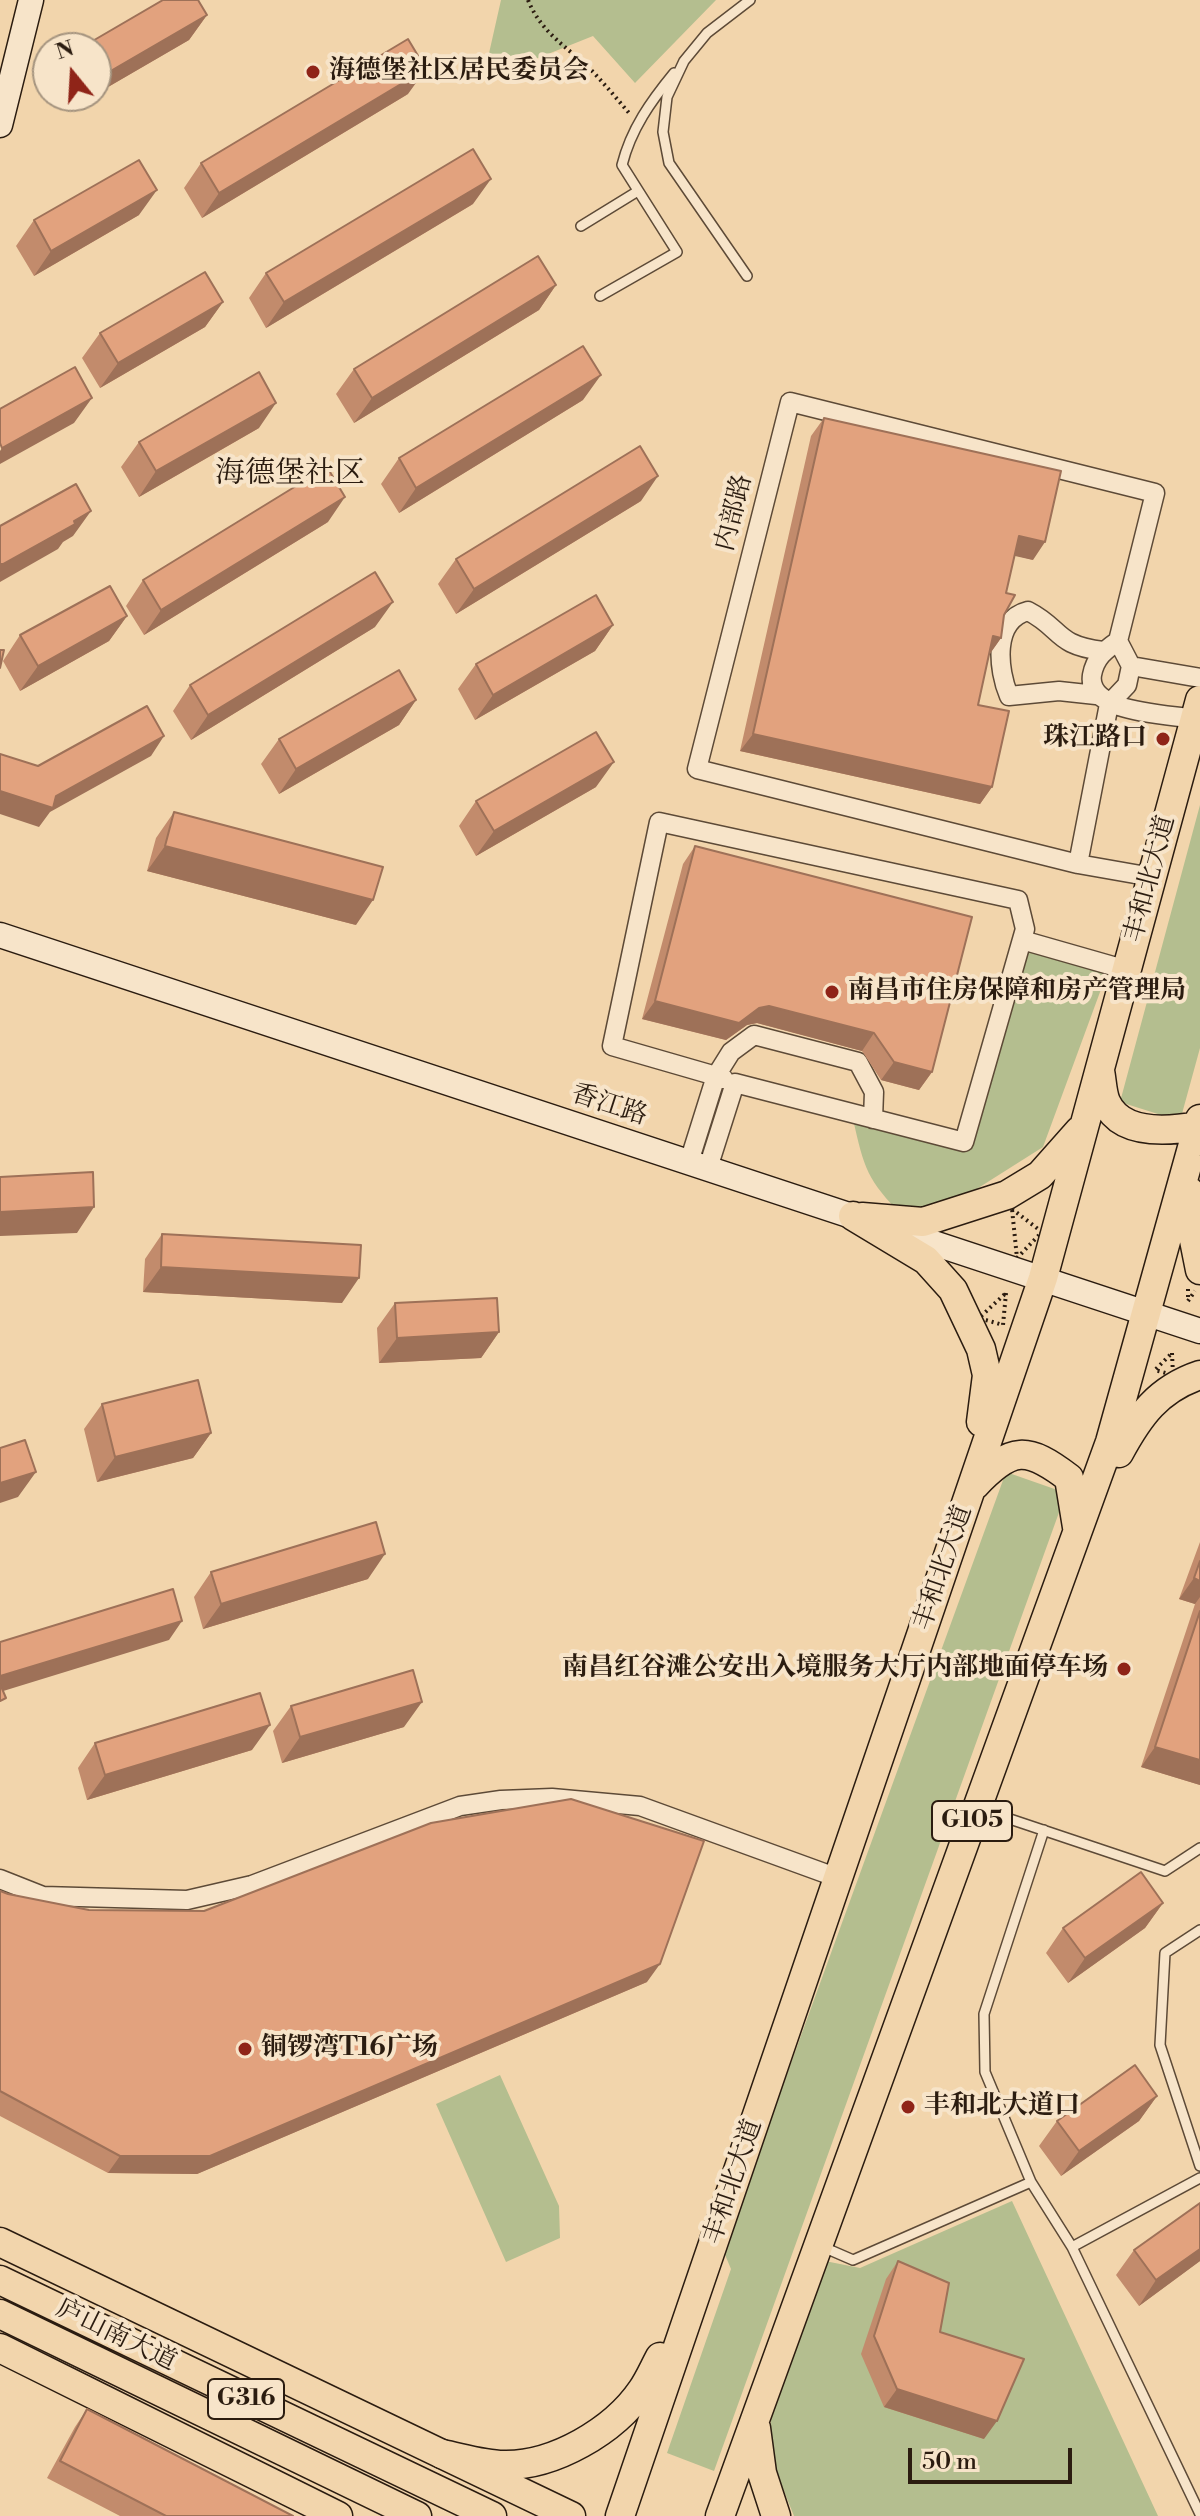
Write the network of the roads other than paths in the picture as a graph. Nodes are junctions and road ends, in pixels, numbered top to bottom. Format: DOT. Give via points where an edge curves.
graph roads {
  1 [pos="31,0"];
  2 [pos="750,0"];
  3 [pos="684,61"];
  4 [pos="0,125"];
  5 [pos="638,191"];
  6 [pos="581,226"];
  7 [pos="747,276"];
  8 [pos="600,296"];
  9 [pos="1110,646"];
  10 [pos="1131,666"];
  11 [pos="1200,678"];
  12 [pos="1102,700"];
  13 [pos="1198,710"];
  14 [pos="1078,864"];
  15 [pos="1152,877"];
  16 [pos="1024,934"];
  17 [pos="0,935"];
  18 [pos="1128,964"];
  19 [pos="1100,1070"];
  20 [pos="716,1076"];
  21 [pos="735,1083"];
  22 [pos="873,1119"];
  23 [pos="1199,1122"];
  24 [pos="1085,1125"];
  25 [pos="699,1165"];
  26 [pos="853,1216"];
  27 [pos="1200,1270"];
  28 [pos="1043,1278"];
  29 [pos="1148,1314"];
  30 [pos="1200,1331"];
  31 [pos="1200,1375"];
  32 [pos="971,1490"];
  33 [pos="1077,1532"];
  34 [pos="977,1808"];
  35 [pos="1044,1830"];
  36 [pos="1200,1848"];
  37 [pos="838,1878"];
  38 [pos="0,1879"];
  39 [pos="1200,1930"];
  40 [pos="1200,2166"];
  41 [pos="1200,2178"];
  42 [pos="1031,2182"];
  43 [pos="0,2242"];
  44 [pos="818,2244"];
  45 [pos="1072,2247"];
  46 [pos="0,2280"];
  47 [pos="700,2282"];
  48 [pos="0,2314"];
  49 [pos="0,2348"];
  50 [pos="756,2418"];
  51 [pos="442,2454"];
  52 [pos="1200,2514"];
  53 [pos="338,2516"];
  54 [pos="417,2516"];
  55 [pos="492,2516"];
  56 [pos="571,2516"];
  57 [pos="620,2516"];
  58 [pos="720,2516"];
  59 [pos="776,2516"];
  1 -- 4 [label="main road"];
  2 -- 3 [label="lane" via="707,33"];
  3 -- 5 [label="lane" via="651,101 622,165"];
  3 -- 7 [label="lane" via="667,97 663,132 669,163"];
  5 -- 6 [label="lane"];
  5 -- 8 [label="lane" via="677,252"];
  9 -- 10 [label="street"];
  9 -- 12 [label="street" via="1094,666 1090,684"];
  9 -- 12 [label="street" via="1062,641 1028,611 1010,622 1002,638 1000,672 1009,696 1059,691"];
  9 -- 14 [label="street, 内部路" via="1155,493 790,402 697,769"];
  10 -- 11 [label="street"];
  10 -- 12 [label="street" via="1127,685"];
  12 -- 13 [label="street"];
  12 -- 14 [label="street"];
  13 -- 15 [label="main road, 丰和北大道"];
  14 -- 15 [label="street, 内部路"];
  15 -- 18 [label="main road, 丰和北大道"];
  16 -- 18 [label="street"];
  16 -- 20 [label="street" via="1018,900 659,822 612,1046"];
  16 -- 22 [label="street" via="964,1142"];
  17 -- 25 [label="main road, 香江路"];
  18 -- 19 [label="main road, 丰和北大道"];
  19 -- 23 [label="main road" via="1106,1103 1119,1117 1166,1132"];
  19 -- 24 [label="main road, 丰和北大道"];
  20 -- 21 [label="street"];
  20 -- 22 [label="street" via="731,1052 754,1035 858,1062 874,1092"];
  20 -- 25 [label="street"];
  21 -- 22 [label="street"];
  21 -- 25 [label="street"];
  23 -- 27 [label="main road" via="1187,1205"];
  23 -- 29 [label="main road, G105"];
  24 -- 26 [label="main road" via="1040,1175 1007,1195 923,1222"];
  24 -- 28 [label="main road, 丰和北大道"];
  25 -- 26 [label="main road, 香江路"];
  26 -- 28 [label="main road, 香江路"];
  26 -- 32 [label="main road" via="926,1260 953,1290 981,1349 987,1375"];
  28 -- 29 [label="main road, 香江路"];
  28 -- 32 [label="main road, 丰和北大道"];
  29 -- 30 [label="main road, 香江路"];
  29 -- 33 [label="main road, G105"];
  31 -- 33 [label="main road" via="1155,1399 1137,1419"];
  32 -- 33 [label="main road" via="997,1462 1029,1453 1069,1478"];
  32 -- 37 [label="main road, 丰和北大道"];
  33 -- 34 [label="main road, G105"];
  34 -- 35 [label="lane"];
  34 -- 44 [label="main road, G105"];
  35 -- 36 [label="lane" via="1165,1871"];
  35 -- 42 [label="lane" via="984,2014 985,2072"];
  37 -- 38 [label="street" via="640,1806 552,1798 460,1806 252,1885 187,1900 43,1896"];
  37 -- 47 [label="main road, 丰和北大道"];
  39 -- 40 [label="lane" via="1165,1953 1160,2045"];
  41 -- 45 [label="lane"];
  42 -- 44 [label="lane" via="853,2260"];
  42 -- 45 [label="lane"];
  43 -- 51 [label="main road"];
  44 -- 50 [label="main road, G105"];
  45 -- 52 [label="lane"];
  46 -- 55 [label="main road, 庐山南大道 / G316"];
  47 -- 51 [label="main road" via="642,2391 614,2420 578,2445 538,2461 503,2465"];
  47 -- 57 [label="main road, 丰和北大道"];
  48 -- 54 [label="main road, 庐山南大道 / G316"];
  49 -- 53 [label="main road"];
  50 -- 58 [label="main road, G105"];
  50 -- 59 [label="main road" via="762,2473"];
  51 -- 56 [label="main road"];
}
